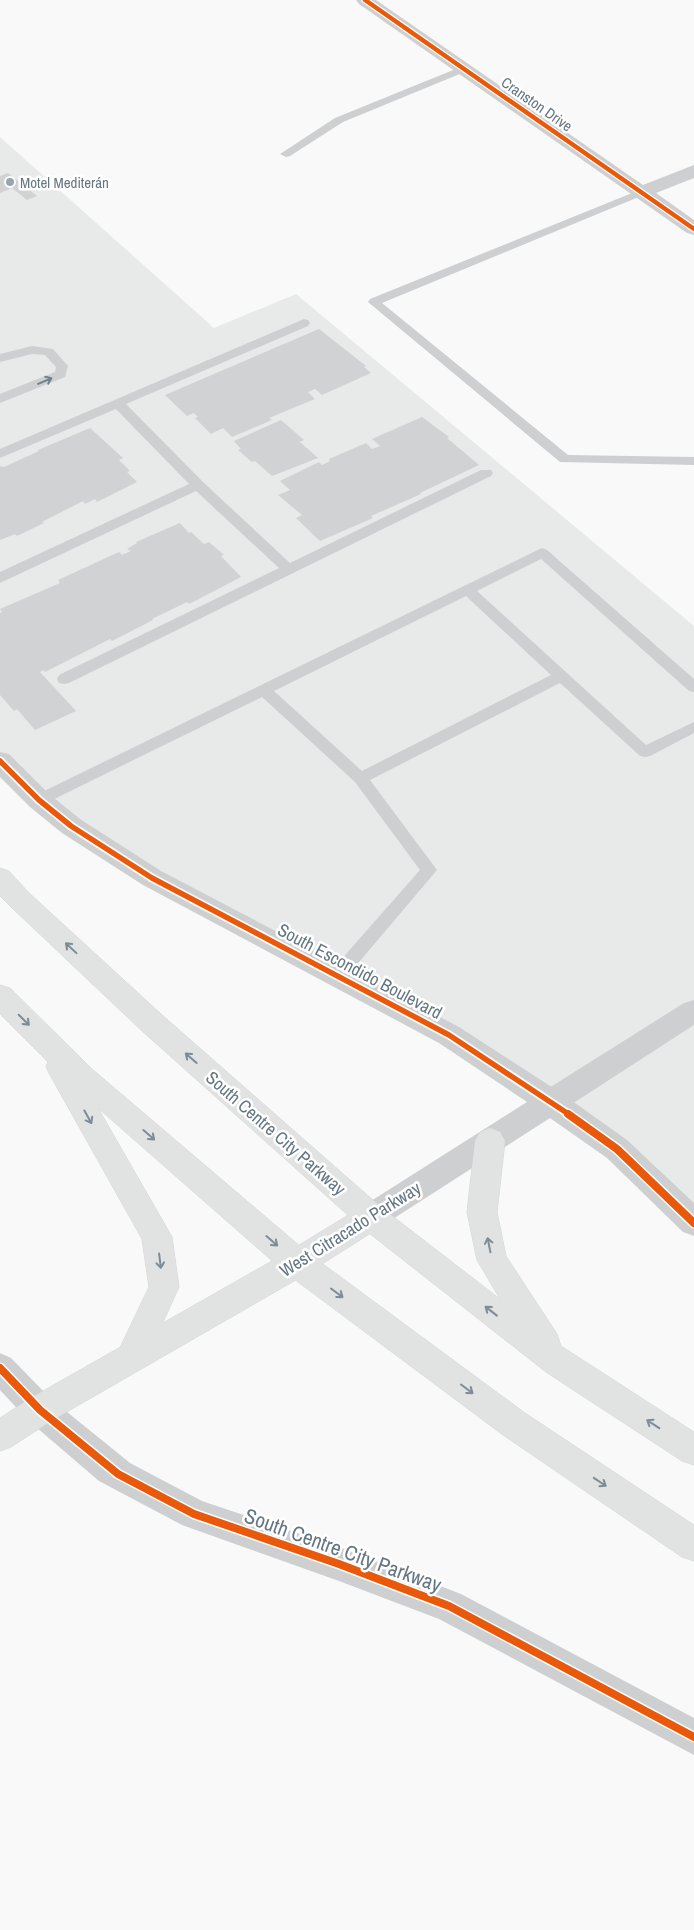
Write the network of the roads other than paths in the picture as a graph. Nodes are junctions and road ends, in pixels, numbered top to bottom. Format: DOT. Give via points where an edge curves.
graph roads {
  1 [pos="365,0"];
  2 [pos="463,68"];
  3 [pos="286,154"];
  4 [pos="694,171"];
  5 [pos="642,192"];
  6 [pos="694,229"];
  7 [pos="304,322"];
  8 [pos="0,358"];
  9 [pos="0,399"];
  10 [pos="118,403"];
  11 [pos="0,454"];
  12 [pos="694,461"];
  13 [pos="486,473"];
  14 [pos="198,485"];
  15 [pos="288,569"];
  16 [pos="0,578"];
  17 [pos="468,590"];
  18 [pos="560,676"];
  19 [pos="64,679"];
  20 [pos="694,687"];
  21 [pos="264,690"];
  22 [pos="694,727"];
  23 [pos="0,761"];
  24 [pos="360,778"];
  25 [pos="39,800"];
  26 [pos="0,878"];
  27 [pos="337,976"];
  28 [pos="0,996"];
  29 [pos="694,1011"];
  30 [pos="48,1044"];
  31 [pos="551,1102"];
  32 [pos="490,1141"];
  33 [pos="372,1217"];
  34 [pos="694,1224"];
  35 [pos="298,1264"];
  36 [pos="131,1358"];
  37 [pos="557,1362"];
  38 [pos="0,1368"];
  39 [pos="40,1410"];
  40 [pos="0,1436"];
  41 [pos="694,1450"];
  42 [pos="694,1545"];
  43 [pos="694,1737"];
  1 -- 2 [label="street, Cranston Drive"];
  2 -- 3 [label="lane" via="339,120"];
  2 -- 5 [label="street, Cranston Drive"];
  4 -- 5 [label="street"];
  5 -- 6 [label="street, Cranston Drive"];
  5 -- 12 [label="lane" via="374,302 565,459"];
  7 -- 10 [label="lane"];
  9 -- 8 [label="lane, one-way" via="61,374 62,366 49,352 32,350"];
  10 -- 11 [label="lane"];
  10 -- 14 [label="lane"];
  13 -- 15 [label="lane"];
  14 -- 15 [label="lane"];
  14 -- 16 [label="lane"];
  15 -- 19 [label="lane"];
  17 -- 18 [label="lane"];
  17 -- 20 [label="lane" via="542,553"];
  17 -- 21 [label="lane"];
  18 -- 22 [label="lane" via="645,752"];
  18 -- 24 [label="lane"];
  21 -- 24 [label="lane"];
  21 -- 25 [label="lane"];
  23 -- 25 [label="street, South Escondido Boulevard"];
  24 -- 27 [label="lane" via="429,870"];
  25 -- 27 [label="street, South Escondido Boulevard" via="152,878"];
  33 -- 26 [label="main road, South Centre City Parkway, one-way" via="151,1022"];
  27 -- 31 [label="street, South Escondido Boulevard" via="449,1035"];
  28 -- 30 [label="main road, one-way"];
  29 -- 31 [label="street, West Citracado Parkway"];
  30 -- 35 [label="main road, one-way"];
  30 -- 36 [label="main road, one-way" via="157,1237 164,1287"];
  31 -- 32 [label="street, West Citracado Parkway"];
  31 -- 34 [label="street, South Escondido Boulevard" via="617,1149"];
  32 -- 33 [label="street, West Citracado Parkway"];
  37 -- 32 [label="main road, one-way" via="492,1260 482,1212"];
  33 -- 35 [label="main road, West Citracado Parkway"];
  37 -- 33 [label="main road, South Centre City Parkway, one-way"];
  35 -- 36 [label="main road, West Citracado Parkway"];
  35 -- 42 [label="main road, one-way" via="514,1424"];
  36 -- 39 [label="main road, West Citracado Parkway"];
  41 -- 37 [label="main road, South Centre City Parkway, one-way"];
  38 -- 39 [label="street, South Centre City Parkway"];
  39 -- 40 [label="main road, West Citracado Parkway"];
  39 -- 43 [label="street, South Centre City Parkway" via="110,1470 194,1514 449,1606"];
}
